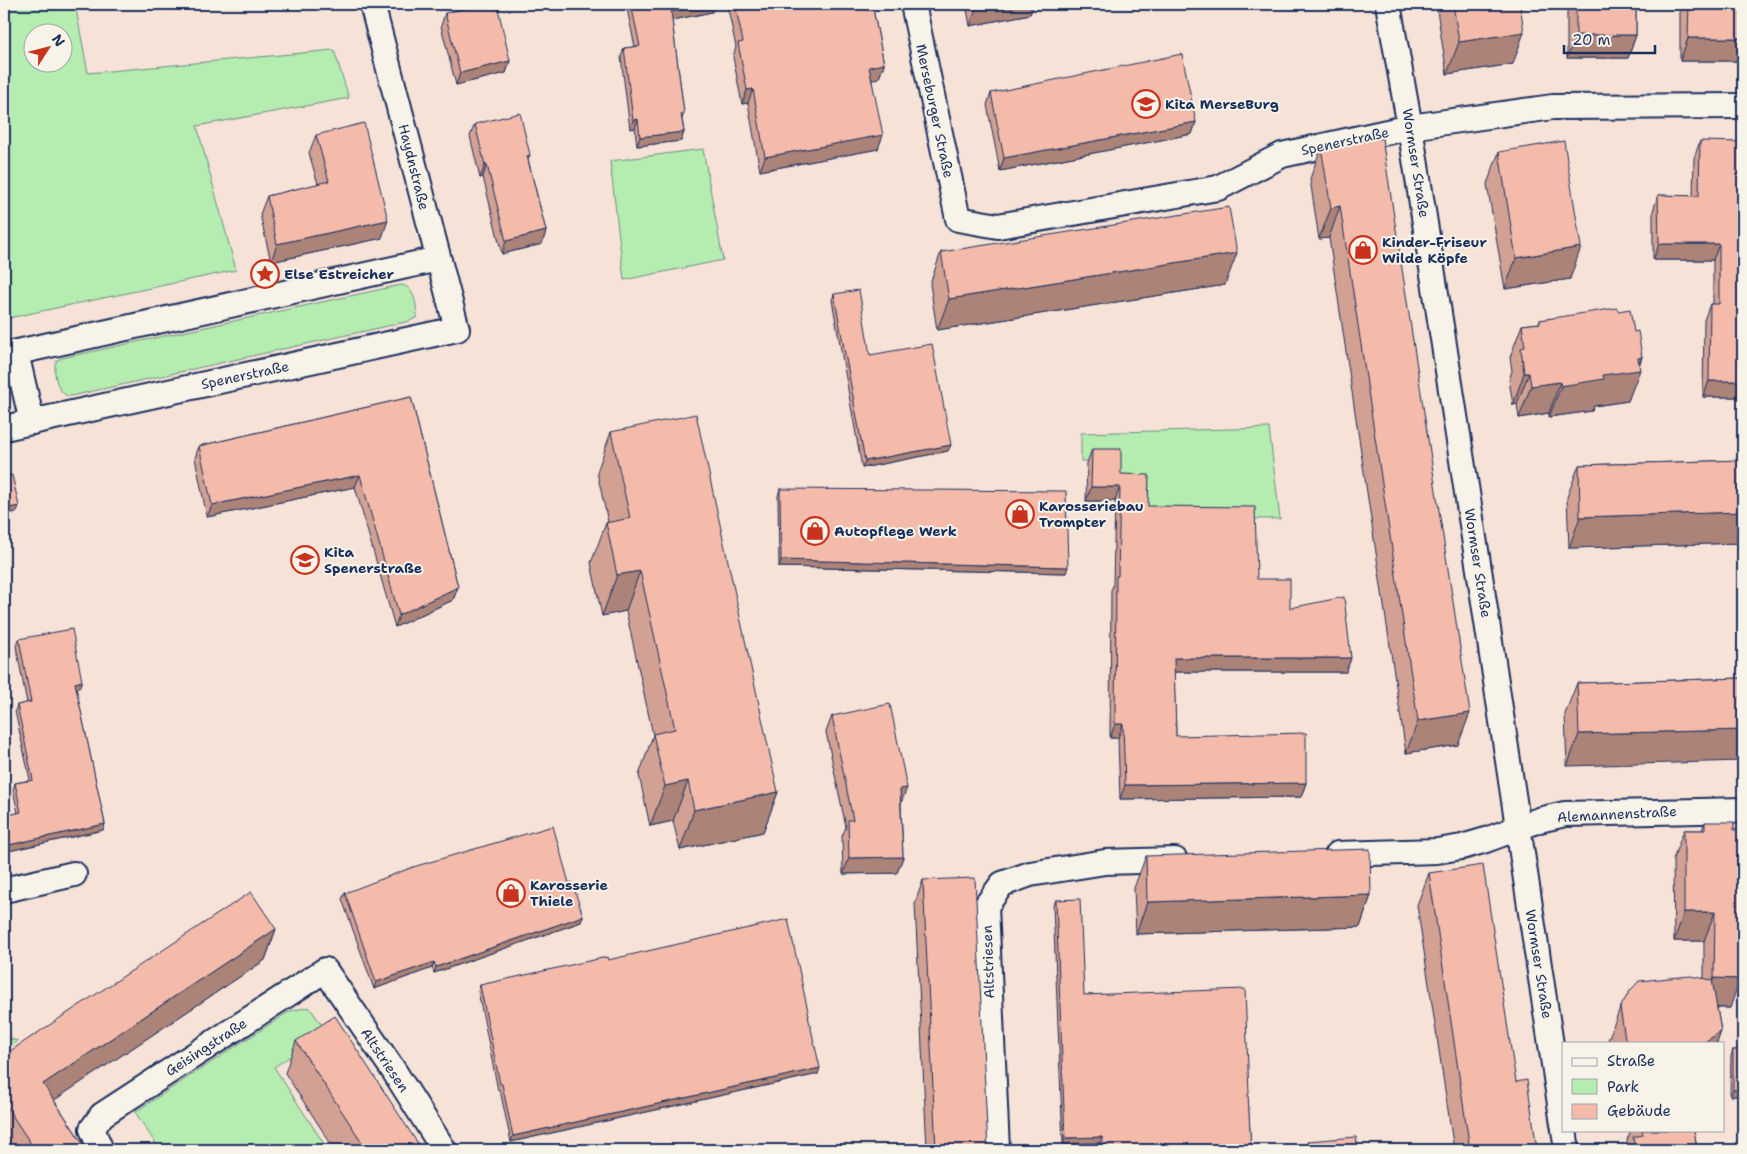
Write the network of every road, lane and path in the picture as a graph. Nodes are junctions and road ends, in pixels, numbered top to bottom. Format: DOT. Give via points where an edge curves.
graph roads {
  1 [pos="372,4"];
  2 [pos="913,4"];
  3 [pos="1388,4"];
  4 [pos="1743,106"];
  5 [pos="1410,127"];
  6 [pos="958,219"];
  7 [pos="438,259"];
  8 [pos="457,329"];
  9 [pos="10,354"];
  10 [pos="32,422"];
  11 [pos="4,428"];
  12 [pos="1743,810"];
  13 [pos="1518,827"];
  14 [pos="1313,855"];
  15 [pos="1194,859"];
  16 [pos="74,874"];
  17 [pos="4,890"];
  18 [pos="325,970"];
  19 [pos="1562,1117"];
  20 [pos="1564,1132"];
  21 [pos="97,1140"];
  22 [pos="444,1150"];
  23 [pos="997,1150"];
  24 [pos="1567,1150"];
  1 -- 7 [label="street, Haydnstraße"];
  2 -- 6 [label="street, Merseburger Straße"];
  3 -- 5 [label="street, Wormser Straße"];
  4 -- 5 [label="street, Spenerstraße" via="1553,107"];
  5 -- 6 [label="street, Spenerstraße" via="1282,155 1218,188 998,226"];
  5 -- 13 [label="street, Wormser Straße"];
  7 -- 8 [label="street, Haydnstraße"];
  7 -- 9 [label="street"];
  8 -- 10 [label="street, Spenerstraße"];
  9 -- 10 [label="street"];
  10 -- 11 [label="street, Spenerstraße"];
  12 -- 13 [label="street, Alemannenstraße" via="1565,814"];
  13 -- 14 [label="street, Alemannenstraße" via="1486,840 1437,851"];
  13 -- 19 [label="street, Wormser Straße"];
  15 -- 23 [label="street, Altstriesen" via="1105,862 1030,874 1002,884 986,906"];
  16 -- 17 [label="street"];
  18 -- 21 [label="street, Geisingstraße" via="102,1114"];
  18 -- 22 [label="street, Altstriesen"];
  20 -- 24 [label="street"];
}
